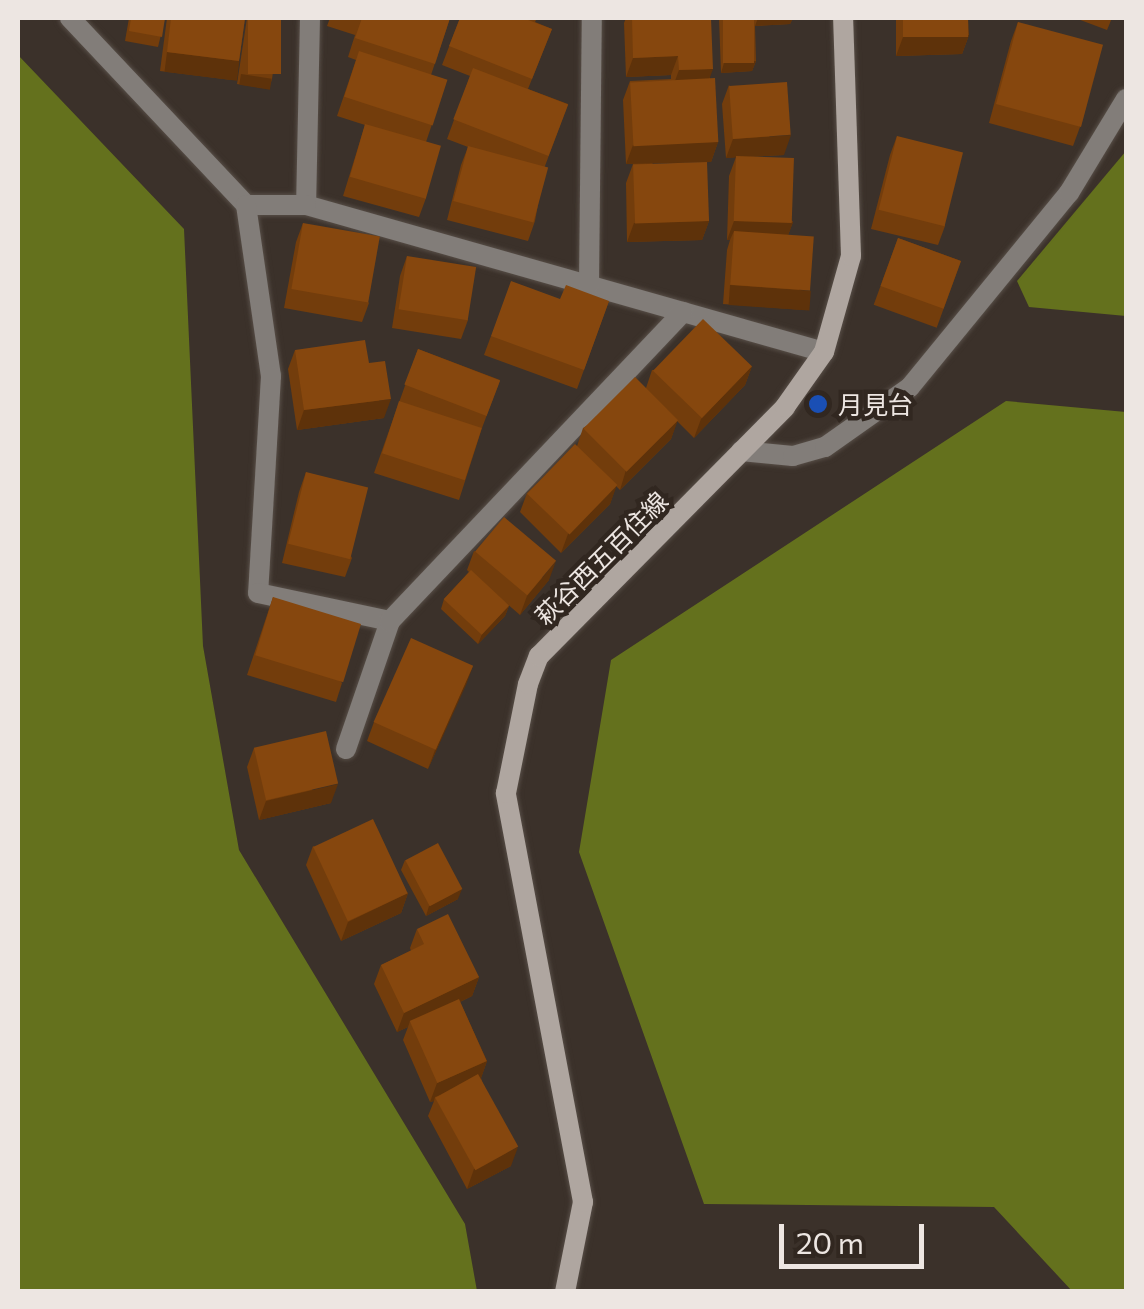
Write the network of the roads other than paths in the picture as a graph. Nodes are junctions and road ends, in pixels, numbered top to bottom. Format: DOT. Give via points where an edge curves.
graph roads {
  1 [pos="70,18"];
  2 [pos="310,18"];
  3 [pos="592,18"];
  4 [pos="843,18"];
  5 [pos="1126,99"];
  6 [pos="246,205"];
  7 [pos="306,206"];
  8 [pos="589,285"];
  9 [pos="682,312"];
  10 [pos="824,352"];
  11 [pos="742,451"];
  12 [pos="390,621"];
  13 [pos="346,749"];
  14 [pos="565,1292"];
  1 -- 6 [label="street"];
  2 -- 7 [label="street"];
  3 -- 8 [label="street"];
  4 -- 10 [label="main road, 萩谷西五百住線" via="851,256"];
  5 -- 11 [label="street" via="1068,193 910,386 825,447 794,456"];
  6 -- 7 [label="street"];
  6 -- 12 [label="street" via="272,376 258,592"];
  7 -- 8 [label="street"];
  8 -- 9 [label="street"];
  9 -- 10 [label="street"];
  9 -- 12 [label="street"];
  10 -- 11 [label="main road, 萩谷西五百住線"];
  11 -- 14 [label="main road, 萩谷西五百住線" via="539,656 528,684 506,792 583,1202"];
  12 -- 13 [label="street"];
}
